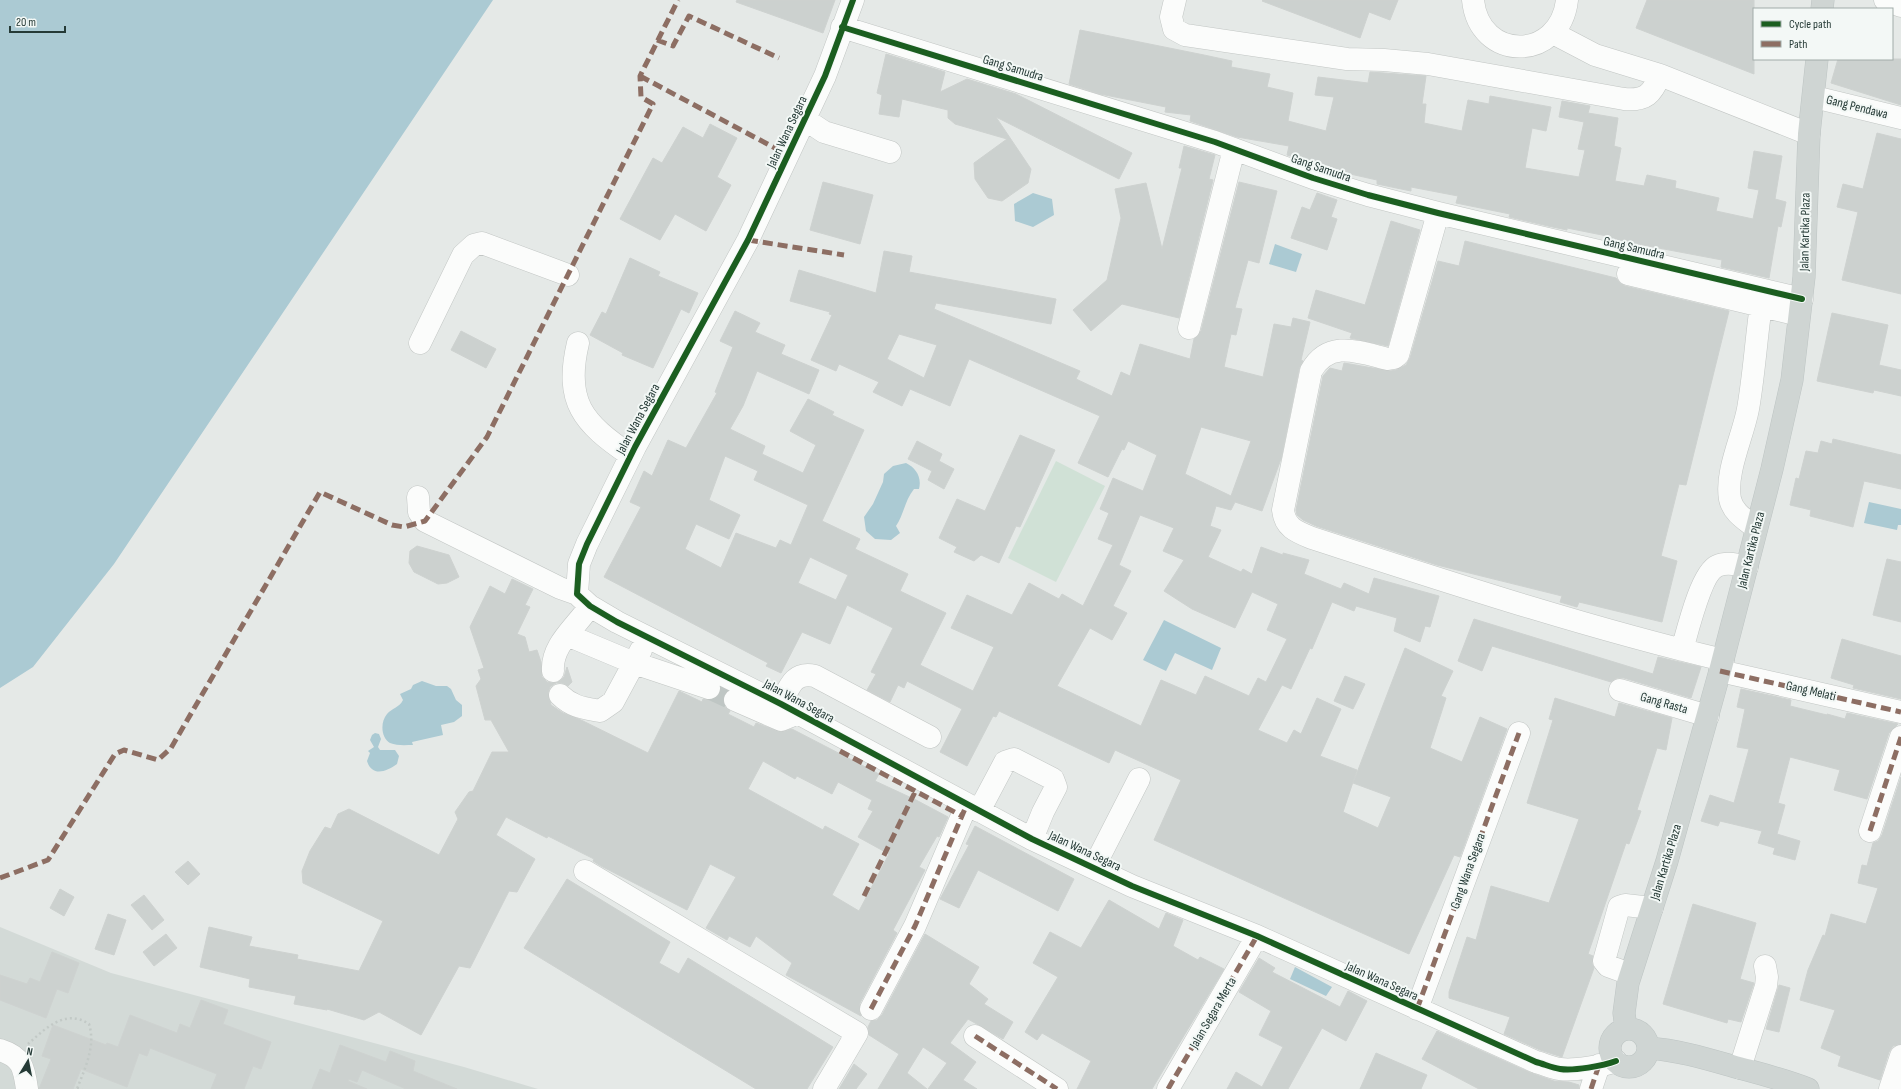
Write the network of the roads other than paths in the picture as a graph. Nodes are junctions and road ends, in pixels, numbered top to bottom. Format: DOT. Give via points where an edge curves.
graph roads {
  1 [pos="853,0"];
  2 [pos="1175,0"];
  3 [pos="1473,0"];
  4 [pos="1567,0"];
  5 [pos="1885,0"];
  6 [pos="1901,6"];
  7 [pos="842,27"];
  8 [pos="1553,33"];
  9 [pos="1817,60"];
  10 [pos="1660,75"];
  11 [pos="1814,97"];
  12 [pos="1901,118"];
  13 [pos="806,120"];
  14 [pos="1809,134"];
  15 [pos="1234,149"];
  16 [pos="890,152"];
  17 [pos="1436,220"];
  18 [pos="568,275"];
  19 [pos="1761,305"];
  20 [pos="1800,307"];
  21 [pos="1189,328"];
  22 [pos="420,343"];
  23 [pos="578,343"];
  24 [pos="630,455"];
  25 [pos="418,497"];
  26 [pos="1756,528"];
  27 [pos="1747,567"];
  28 [pos="584,600"];
  29 [pos="567,635"];
  30 [pos="647,636"];
  31 [pos="1682,650"];
  32 [pos="634,663"];
  33 [pos="1722,666"];
  34 [pos="553,671"];
  35 [pos="709,688"];
  36 [pos="1620,690"];
  37 [pos="560,695"];
  38 [pos="736,700"];
  39 [pos="789,708"];
  40 [pos="1901,712"];
  41 [pos="1708,716"];
  42 [pos="1519,733"];
  43 [pos="1901,737"];
  44 [pos="930,738"];
  45 [pos="1139,778"];
  46 [pos="973,808"];
  47 [pos="1870,831"];
  48 [pos="1032,839"];
  49 [pos="1094,867"];
  50 [pos="585,871"];
  51 [pos="1652,908"];
  52 [pos="1257,936"];
  53 [pos="1765,966"];
  54 [pos="1630,974"];
  55 [pos="871,1009"];
  56 [pos="1418,1009"];
  57 [pos="1626,1029"];
  58 [pos="975,1036"];
  59 [pos="1648,1048"];
  60 [pos="7,1053"];
  61 [pos="1901,1056"];
  62 [pos="1607,1063"];
  63 [pos="1740,1068"];
  64 [pos="27,1089"];
  65 [pos="824,1089"];
  66 [pos="1057,1089"];
  67 [pos="1168,1089"];
  68 [pos="1591,1089"];
  69 [pos="1808,1089"];
  70 [pos="1890,1089"];
  1 -- 7 [label="street, Jalan Wana Segara"];
  2 -- 10 [label="street" via="1171,17 1174,29 1185,35 1347,59 1428,64 1624,99 1644,98 1655,86"];
  3 -- 8 [label="street" via="1474,11 1486,33 1507,45 1532,45 1544,41"];
  4 -- 8 [label="street" via="1561,23"];
  5 -- 6 [label="street"];
  7 -- 13 [label="street, Jalan Wana Segara"];
  7 -- 15 [label="street, Gang Samudra"];
  8 -- 10 [label="street" via="1595,55"];
  9 -- 11 [label="main road, Jalan Kartika Plaza"];
  10 -- 14 [label="street"];
  11 -- 12 [label="street, Gang Pendawa"];
  11 -- 14 [label="main road, Jalan Kartika Plaza"];
  13 -- 16 [label="street" via="824,132"];
  13 -- 24 [label="street, Jalan Wana Segara" via="748,240"];
  14 -- 20 [label="main road, Jalan Kartika Plaza"];
  15 -- 17 [label="street, Gang Samudra"];
  15 -- 21 [label="street"];
  17 -- 19 [label="street"];
  17 -- 20 [label="street, Gang Samudra"];
  17 -- 31 [label="street, Gang Melati" via="1398,355 1388,359 1352,350 1333,351 1321,357 1310,371 1283,510 1284,519 1297,532 1312,538 1473,590"];
  18 -- 22 [label="street" via="482,243 474,245 463,255"];
  19 -- 20 [label="street"];
  19 -- 26 [label="street" via="1748,409 1730,481 1732,505 1737,514"];
  20 -- 26 [label="main road, Jalan Kartika Plaza" via="1792,380"];
  23 -- 24 [label="street" via="573,369 576,402 595,428"];
  24 -- 28 [label="street, Jalan Wana Segara" via="579,564"];
  25 -- 28 [label="street" via="419,512 425,521"];
  26 -- 27 [label="main road, Jalan Kartika Plaza"];
  27 -- 31 [label="street" via="1722,564 1715,566 1710,572 1697,600"];
  27 -- 33 [label="main road, Jalan Kartika Plaza"];
  28 -- 29 [label="street" via="579,622"];
  28 -- 30 [label="street, Jalan Wana Segara" via="617,622"];
  29 -- 32 [label="street"];
  29 -- 34 [label="street" via="552,660"];
  30 -- 32 [label="street"];
  30 -- 39 [label="street, Jalan Wana Segara"];
  31 -- 33 [label="street, Gang Melati"];
  32 -- 35 [label="street"];
  32 -- 37 [label="street" via="612,702 600,711 579,708"];
  33 -- 40 [label="street, Gang Melati"];
  33 -- 41 [label="main road, Jalan Kartika Plaza"];
  36 -- 41 [label="street, Gang Rasta"];
  38 -- 39 [label="street" via="781,720 789,718"];
  39 -- 44 [label="street" via="796,678 804,674 815,676"];
  39 -- 46 [label="street, Jalan Wana Segara"];
  41 -- 51 [label="main road, Jalan Kartika Plaza"];
  42 -- 56 [label="street, Gang Wana Segara"];
  43 -- 47 [label="street"];
  45 -- 49 [label="street"];
  46 -- 48 [label="street, Jalan Wana Segara"];
  46 -- 48 [label="street" via="1005,762 1014,760 1053,779 1056,787"];
  46 -- 55 [label="street"];
  48 -- 49 [label="street, Jalan Wana Segara"];
  49 -- 52 [label="street, Jalan Wana Segara" via="1132,886"];
  50 -- 65 [label="street" via="857,1033"];
  51 -- 54 [label="main road, Jalan Kartika Plaza"];
  51 -- 54 [label="street" via="1625,905 1619,907 1604,961 1608,966"];
  52 -- 56 [label="street, Jalan Wana Segara"];
  52 -- 67 [label="street, Jalan Segara Merta"];
  53 -- 63 [label="street" via="1766,986"];
  54 -- 57 [label="main road, Jalan Kartika Plaza" via="1625,1001"];
  56 -- 62 [label="street, Jalan Wana Segara" via="1536,1062 1561,1069"];
  57 -- 59 [label="main road" via="1633,1029 1644,1036"];
  57 -- 62 [label="main road" via="1614,1036 1611,1042 1612,1056"];
  58 -- 66 [label="street"];
  59 -- 62 [label="main road" via="1644,1060 1639,1064 1627,1066"];
  59 -- 63 [label="main road" via="1682,1053"];
  60 -- 64 [label="street" via="18,1058 25,1072"];
  61 -- 70 [label="street"];
  62 -- 68 [label="street"];
  63 -- 69 [label="main road"];
}
